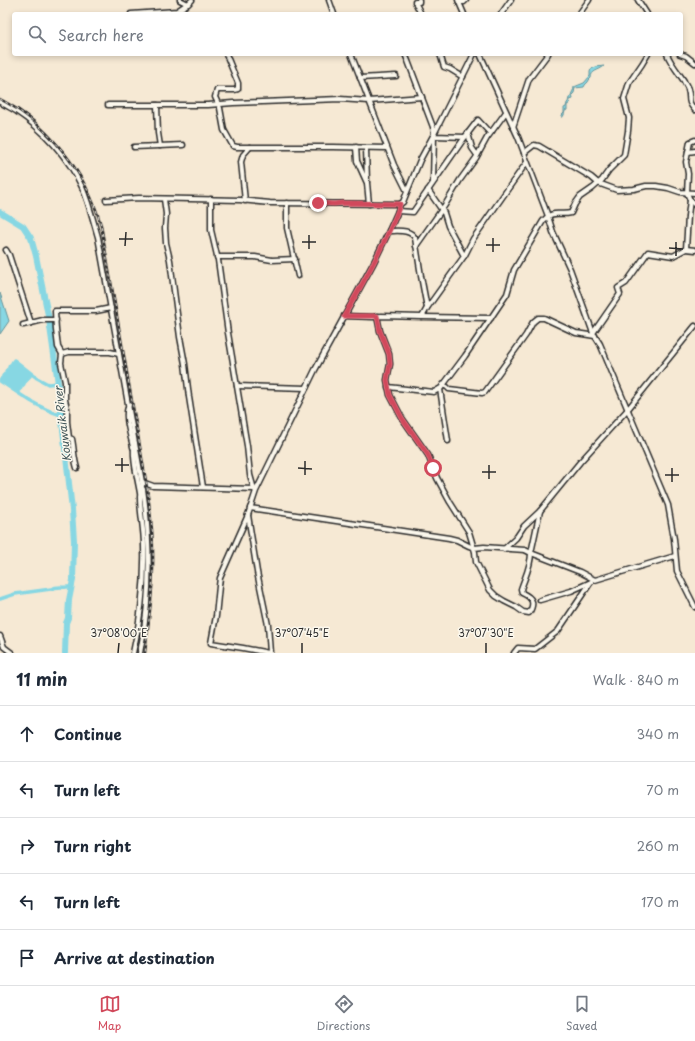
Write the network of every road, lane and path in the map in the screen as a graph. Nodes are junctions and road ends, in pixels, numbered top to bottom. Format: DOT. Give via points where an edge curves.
graph roads {
  1 [pos="180,0"];
  2 [pos="192,0"];
  3 [pos="329,0"];
  4 [pos="419,0"];
  5 [pos="466,0"];
  6 [pos="511,0"];
  7 [pos="589,0"];
  8 [pos="638,0"];
  9 [pos="458,1"];
  10 [pos="188,4"];
  11 [pos="162,12"];
  12 [pos="333,12"];
  13 [pos="420,12"];
  14 [pos="463,12"];
  15 [pos="502,12"];
  16 [pos="580,12"];
  17 [pos="646,12"];
  18 [pos="683,55"];
  19 [pos="227,56"];
  20 [pos="351,56"];
  21 [pos="406,56"];
  22 [pos="441,56"];
  23 [pos="473,56"];
  24 [pos="481,56"];
  25 [pos="546,56"];
  26 [pos="647,56"];
  27 [pos="668,56"];
  28 [pos="695,63"];
  29 [pos="396,76"];
  30 [pos="463,77"];
  31 [pos="360,78"];
  32 [pos="422,97"];
  33 [pos="369,101"];
  34 [pos="0,102"];
  35 [pos="219,104"];
  36 [pos="108,105"];
  37 [pos="157,105"];
  38 [pos="695,110"];
  39 [pos="506,112"];
  40 [pos="513,128"];
  41 [pos="492,131"];
  42 [pos="468,132"];
  43 [pos="434,134"];
  44 [pos="465,137"];
  45 [pos="695,140"];
  46 [pos="183,145"];
  47 [pos="160,146"];
  48 [pos="134,147"];
  49 [pos="250,147"];
  50 [pos="356,147"];
  51 [pos="366,148"];
  52 [pos="387,148"];
  53 [pos="695,151"];
  54 [pos="688,152"];
  55 [pos="524,153"];
  56 [pos="477,156"];
  57 [pos="527,162"];
  58 [pos="433,182"];
  59 [pos="367,183"];
  60 [pos="598,183"];
  61 [pos="428,190"];
  62 [pos="407,191"];
  63 [pos="687,193"];
  64 [pos="695,193"];
  65 [pos="164,199"];
  66 [pos="211,199"];
  67 [pos="106,200"];
  68 [pos="690,200"];
  69 [pos="245,201"];
  70 [pos="287,203"];
  71 [pos="369,204"];
  72 [pos="400,204"];
  73 [pos="695,205"];
  74 [pos="442,210"];
  75 [pos="398,211"];
  76 [pos="548,216"];
  77 [pos="389,231"];
  78 [pos="416,246"];
  79 [pos="686,249"];
  80 [pos="6,250"];
  81 [pos="695,250"];
  82 [pos="464,256"];
  83 [pos="217,257"];
  84 [pos="295,259"];
  85 [pos="298,276"];
  86 [pos="111,308"];
  87 [pos="426,308"];
  88 [pos="344,316"];
  89 [pos="377,316"];
  90 [pos="422,317"];
  91 [pos="491,318"];
  92 [pos="53,320"];
  93 [pos="31,323"];
  94 [pos="23,325"];
  95 [pos="695,326"];
  96 [pos="594,334"];
  97 [pos="62,354"];
  98 [pos="120,354"];
  99 [pos="237,386"];
  100 [pos="388,387"];
  101 [pos="441,387"];
  102 [pos="306,388"];
  103 [pos="129,405"];
  104 [pos="628,409"];
  105 [pos="448,441"];
  106 [pos="135,442"];
  107 [pos="133,447"];
  108 [pos="77,468"];
  109 [pos="142,482"];
  110 [pos="143,487"];
  111 [pos="203,487"];
  112 [pos="255,490"];
  113 [pos="140,495"];
  114 [pos="250,508"];
  115 [pos="540,511"];
  116 [pos="248,515"];
  117 [pos="242,527"];
  118 [pos="250,527"];
  119 [pos="474,548"];
  120 [pos="504,549"];
  121 [pos="531,553"];
  122 [pos="675,556"];
  123 [pos="593,581"];
  124 [pos="540,600"];
  125 [pos="695,608"];
  126 [pos="0,636"];
  127 [pos="12,653"];
  128 [pos="133,653"];
  129 [pos="140,653"];
  130 [pos="269,653"];
  131 [pos="514,653"];
  1 -- 10 [label="street"];
  2 -- 10 [label="street"];
  3 -- 12 [label="street"];
  4 -- 13 [label="street" via="415,2"];
  5 -- 9 [label="street"];
  6 -- 15 [label="street"];
  7 -- 16 [label="street"];
  8 -- 17 [label="street"];
  9 -- 14 [label="street"];
  10 -- 11 [label="street" via="177,11"];
  18 -- 28 [label="street"];
  19 -- 35 [label="street" via="238,89 217,90 215,97"];
  20 -- 31 [label="street"];
  21 -- 32 [label="street"];
  22 -- 30 [label="street" via="444,67"];
  23 -- 30 [label="street"];
  24 -- 39 [label="street"];
  25 -- 40 [label="street" via="529,79"];
  26 -- 60 [label="street" via="629,83 624,99 628,118 624,155"];
  27 -- 38 [label="street" via="688,90 689,100"];
  29 -- 31 [label="street"];
  30 -- 43 [label="street"];
  31 -- 33 [label="street"];
  32 -- 33 [label="street"];
  32 -- 43 [label="street"];
  33 -- 35 [label="street" via="340,99"];
  33 -- 52 [label="street"];
  34 -- 86 [label="street" via="17,111 42,132 75,174 91,211 98,237"];
  35 -- 37 [label="street"];
  35 -- 49 [label="street" via="224,130 233,146"];
  36 -- 37 [label="street"];
  37 -- 47 [label="street"];
  39 -- 40 [label="street"];
  39 -- 41 [label="street"];
  40 -- 55 [label="street"];
  41 -- 42 [label="street" via="489,132 478,120"];
  41 -- 56 [label="street"];
  42 -- 44 [label="street"];
  42 -- 56 [label="street"];
  43 -- 44 [label="street"];
  43 -- 58 [label="street"];
  43 -- 62 [label="street"];
  44 -- 58 [label="street"];
  45 -- 54 [label="street" via="690,142"];
  46 -- 47 [label="street"];
  47 -- 48 [label="street"];
  49 -- 50 [label="street"];
  49 -- 69 [label="street" via="241,162"];
  50 -- 51 [label="street"];
  50 -- 59 [label="street" via="356,161"];
  51 -- 52 [label="street"];
  51 -- 59 [label="street"];
  52 -- 62 [label="street"];
  53 -- 54 [label="street"];
  54 -- 63 [label="street"];
  55 -- 57 [label="street"];
  55 -- 60 [label="street" via="534,145 539,146"];
  56 -- 74 [label="street"];
  57 -- 76 [label="street"];
  57 -- 82 [label="street"];
  58 -- 61 [label="street"];
  59 -- 71 [label="street"];
  60 -- 63 [label="street" via="617,190 656,186"];
  60 -- 76 [label="street" via="580,196 570,213 555,213"];
  61 -- 74 [label="street"];
  61 -- 75 [label="street" via="413,212"];
  62 -- 72 [label="street"];
  63 -- 64 [label="street"];
  63 -- 68 [label="street"];
  65 -- 66 [label="street"];
  65 -- 67 [label="street"];
  65 -- 111 [label="street" via="166,243"];
  66 -- 69 [label="street"];
  66 -- 83 [label="street" via="211,230"];
  68 -- 73 [label="street"];
  68 -- 79 [label="street"];
  69 -- 70 [label="street"];
  70 -- 71 [label="street"];
  70 -- 84 [label="street" via="287,228"];
  71 -- 72 [label="street"];
  72 -- 75 [label="street"];
  74 -- 78 [label="street"];
  74 -- 82 [label="street"];
  75 -- 77 [label="street"];
  76 -- 91 [label="street" via="518,261 507,294"];
  76 -- 96 [label="street"];
  77 -- 78 [label="street" via="412,233"];
  77 -- 88 [label="street"];
  78 -- 87 [label="street"];
  79 -- 81 [label="street"];
  79 -- 96 [label="street" via="673,256 648,252 626,283 618,288 620,294"];
  80 -- 93 [label="street"];
  82 -- 87 [label="street"];
  83 -- 84 [label="street"];
  83 -- 99 [label="street"];
  84 -- 85 [label="street"];
  86 -- 92 [label="street" via="96,311 55,311"];
  86 -- 98 [label="street"];
  87 -- 90 [label="street"];
  88 -- 89 [label="street"];
  88 -- 102 [label="street"];
  89 -- 90 [label="street"];
  89 -- 100 [label="street" via="389,354"];
  90 -- 91 [label="street"];
  91 -- 101 [label="street"];
  92 -- 93 [label="street"];
  92 -- 97 [label="street" via="58,347"];
  93 -- 94 [label="street"];
  95 -- 104 [label="street"];
  96 -- 101 [label="street" via="576,333 544,318 538,318 485,392"];
  96 -- 104 [label="street"];
  97 -- 98 [label="street"];
  97 -- 108 [label="street" via="66,422"];
  98 -- 103 [label="street"];
  99 -- 102 [label="street"];
  99 -- 112 [label="street" via="250,475"];
  100 -- 101 [label="street" via="430,392 437,392"];
  100 -- 119 [label="street" via="402,418 428,455 441,484 469,532"];
  101 -- 105 [label="street"];
  102 -- 112 [label="street"];
  103 -- 106 [label="street"];
  103 -- 107 [label="street" via="126,412"];
  104 -- 115 [label="street"];
  104 -- 122 [label="street" via="668,505"];
  106 -- 107 [label="street"];
  106 -- 109 [label="street"];
  107 -- 113 [label="street"];
  109 -- 110 [label="street"];
  109 -- 111 [label="street" via="153,486"];
  110 -- 113 [label="street"];
  110 -- 129 [label="street" via="149,556 147,603"];
  111 -- 112 [label="street"];
  112 -- 114 [label="street"];
  113 -- 128 [label="street" via="144,569 138,631"];
  114 -- 116 [label="street"];
  114 -- 119 [label="street" via="449,538"];
  115 -- 120 [label="street"];
  115 -- 121 [label="street"];
  116 -- 117 [label="street"];
  116 -- 118 [label="street"];
  117 -- 118 [label="street" via="246,524"];
  117 -- 130 [label="street" via="220,578 212,643"];
  118 -- 130 [label="street" via="268,625"];
  119 -- 120 [label="street"];
  119 -- 121 [label="street" via="476,562 492,592 504,602 527,613 532,602 521,589"];
  120 -- 121 [label="street" via="525,550"];
  121 -- 123 [label="street" via="580,572"];
  122 -- 123 [label="street"];
  122 -- 125 [label="street" via="677,571"];
  123 -- 124 [label="street"];
  123 -- 131 [label="street" via="558,630 535,649 518,648"];
  126 -- 127 [label="street" via="4,647"];
}
